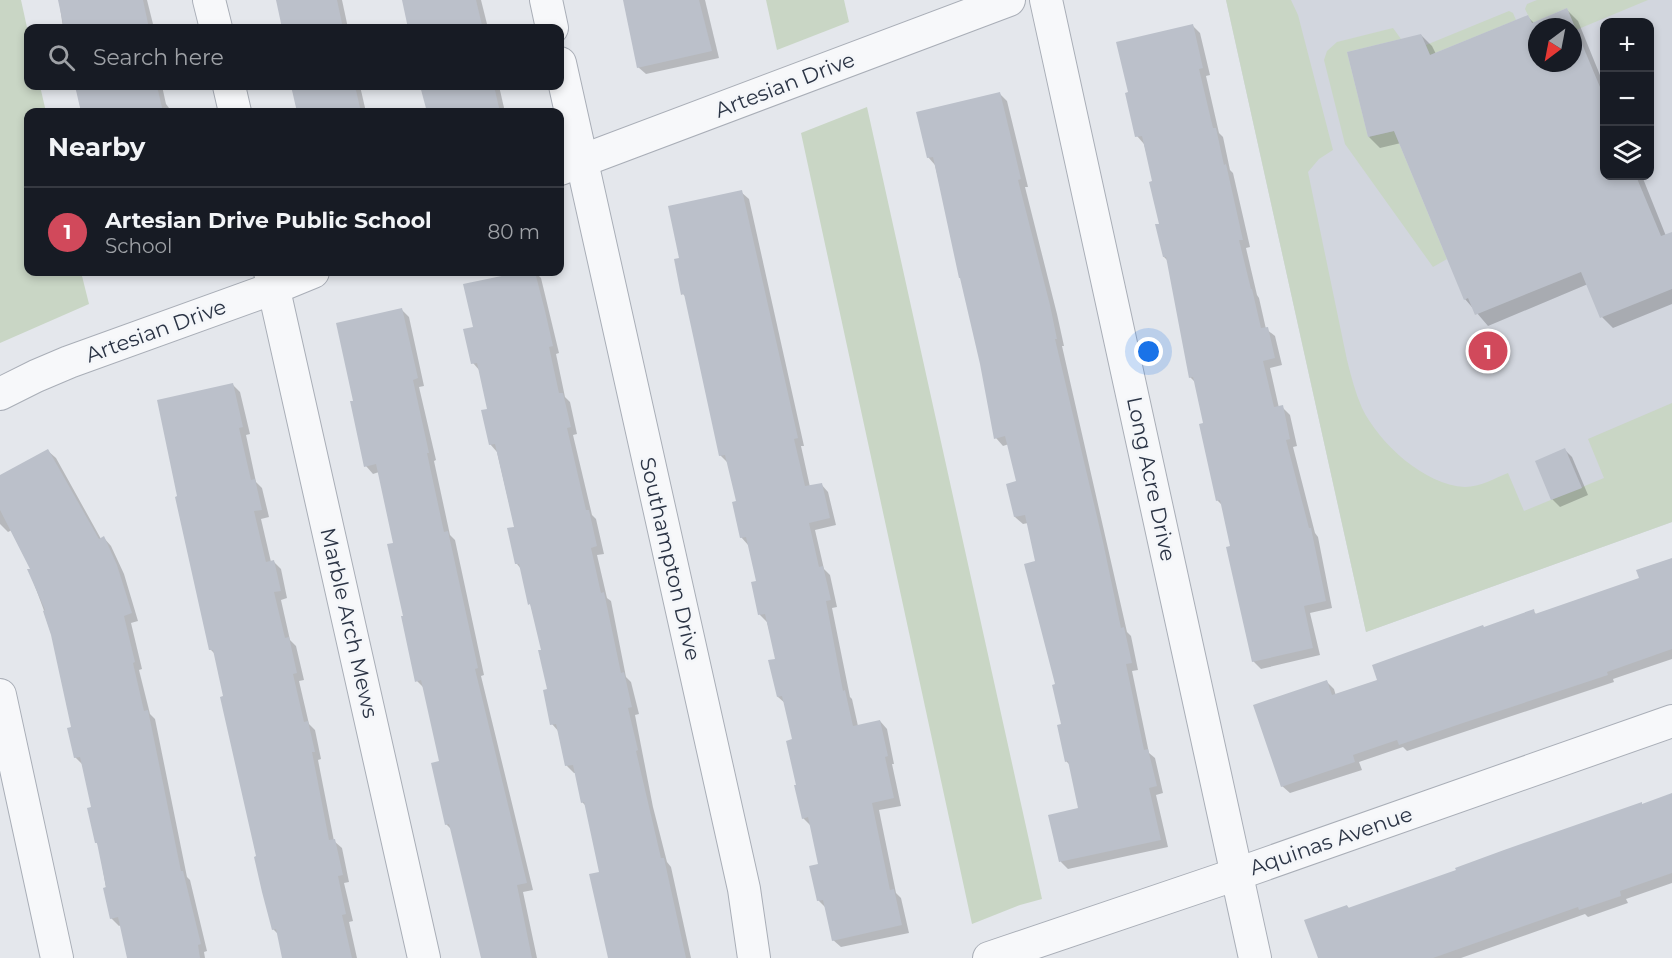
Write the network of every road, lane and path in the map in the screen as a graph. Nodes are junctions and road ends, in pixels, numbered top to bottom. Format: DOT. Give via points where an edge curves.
graph roads {
  1 [pos="209,0"];
  2 [pos="546,0"];
  3 [pos="1009,0"];
  4 [pos="1046,0"];
  5 [pos="215,24"];
  6 [pos="551,24"];
  7 [pos="230,90"];
  8 [pos="563,90"];
  9 [pos="234,108"];
  10 [pos="570,165"];
  11 [pos="292,276"];
  12 [pos="272,280"];
  13 [pos="0,394"];
  14 [pos="0,695"];
  15 [pos="1672,721"];
  16 [pos="1237,874"];
  17 [pos="57,958"];
  18 [pos="424,958"];
  19 [pos="754,958"];
  20 [pos="989,958"];
  21 [pos="1256,958"];
  1 -- 5 [label="street"];
  2 -- 6 [label="street"];
  3 -- 10 [label="street, Artesian Drive"];
  4 -- 16 [label="street, Long Acre Drive"];
  7 -- 9 [label="street"];
  8 -- 10 [label="street, Southampton Drive"];
  10 -- 19 [label="street, Southampton Drive" via="744,889"];
  11 -- 12 [label="street, Artesian Drive"];
  12 -- 13 [label="street, Artesian Drive"];
  12 -- 18 [label="street, Marble Arch Mews"];
  14 -- 17 [label="street"];
  15 -- 16 [label="street, Aquinas Avenue"];
  16 -- 20 [label="street, Aquinas Avenue"];
  16 -- 21 [label="street, Long Acre Drive"];
}
